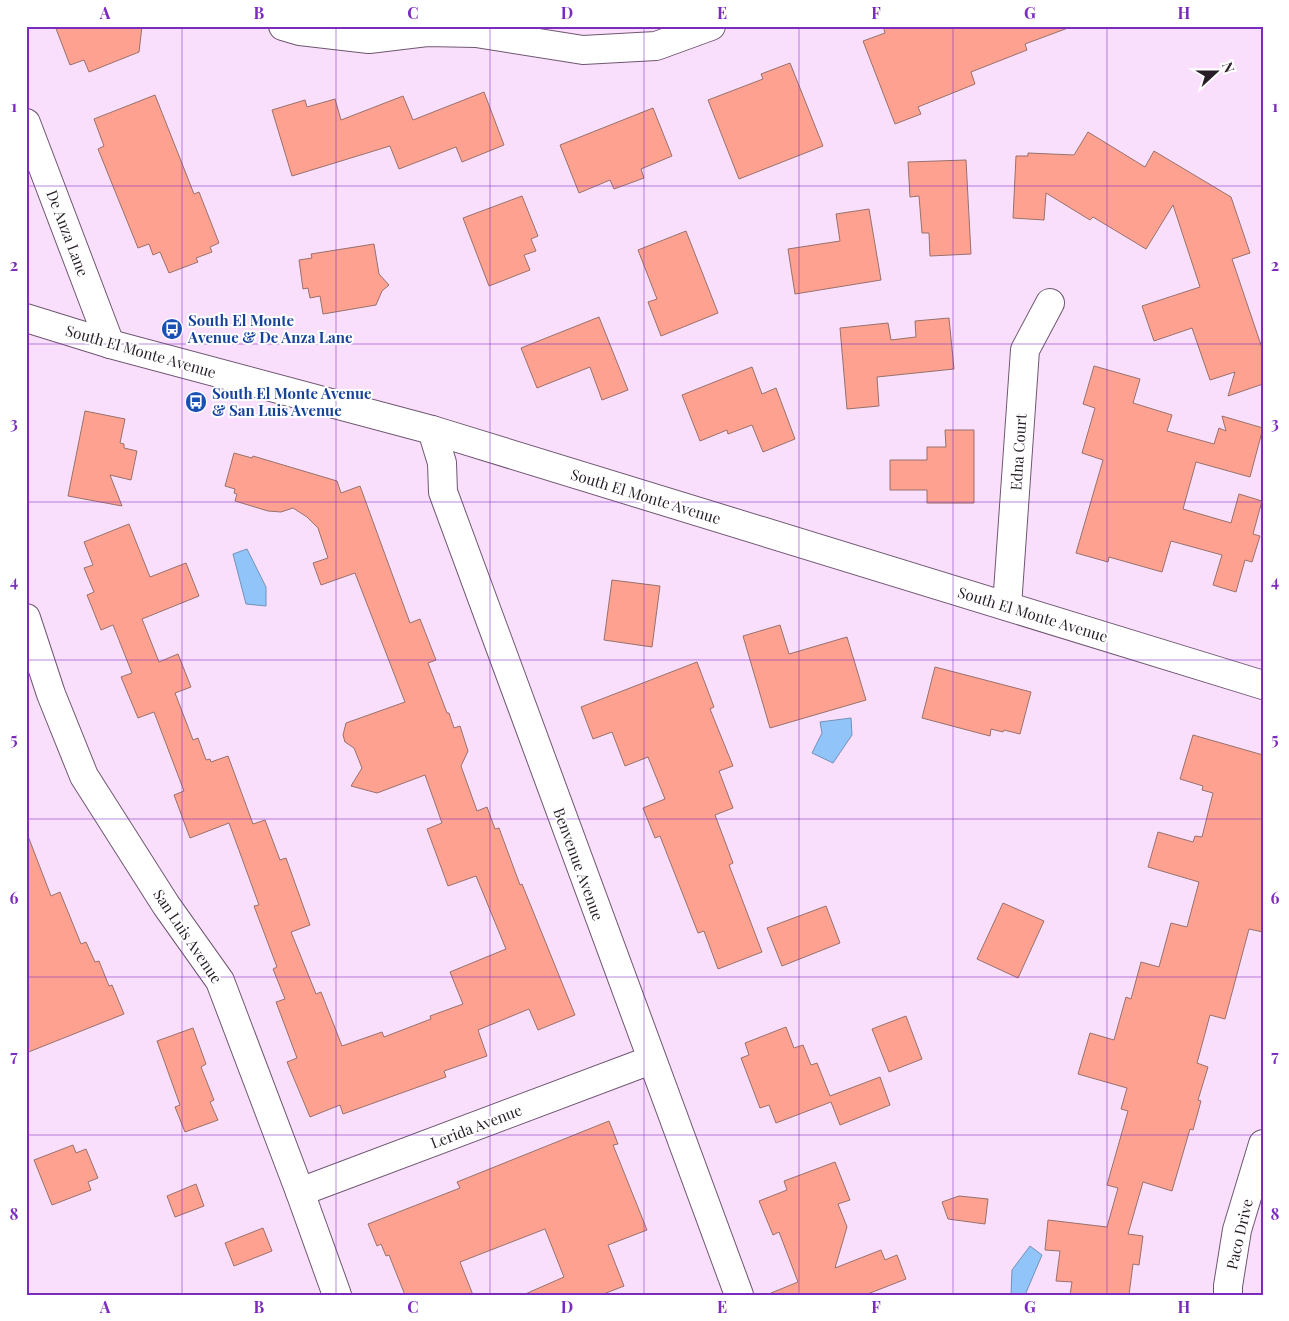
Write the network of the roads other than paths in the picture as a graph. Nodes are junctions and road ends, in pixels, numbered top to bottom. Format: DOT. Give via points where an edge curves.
graph roads {
  1 [pos="283,26"];
  2 [pos="711,26"];
  3 [pos="26,123"];
  4 [pos="1050,303"];
  5 [pos="26,318"];
  6 [pos="110,344"];
  7 [pos="432,430"];
  8 [pos="1007,606"];
  9 [pos="26,618"];
  10 [pos="1263,685"];
  11 [pos="651,1060"];
  12 [pos="1263,1144"];
  13 [pos="300,1192"];
  14 [pos="337,1295"];
  15 [pos="739,1295"];
  16 [pos="1228,1295"];
  1 -- 2 [label="street" via="369,39 427,32 476,33 583,50 656,46"];
  3 -- 6 [label="street, De Anza Lane"];
  4 -- 8 [label="street, Edna Court" via="1025,350"];
  5 -- 6 [label="street, South El Monte Avenue"];
  6 -- 7 [label="street, South El Monte Avenue"];
  7 -- 8 [label="street, South El Monte Avenue"];
  7 -- 11 [label="street, Benvenue Avenue" via="442,463 442,492"];
  8 -- 10 [label="street, South El Monte Avenue"];
  9 -- 13 [label="street, San Luis Avenue" via="51,694 84,776 166,905 220,981"];
  11 -- 13 [label="street, Lerida Avenue"];
  11 -- 15 [label="street, Benvenue Avenue"];
  12 -- 16 [label="street, Paco Drive" via="1237,1230"];
  13 -- 14 [label="street, San Luis Avenue"];
}
